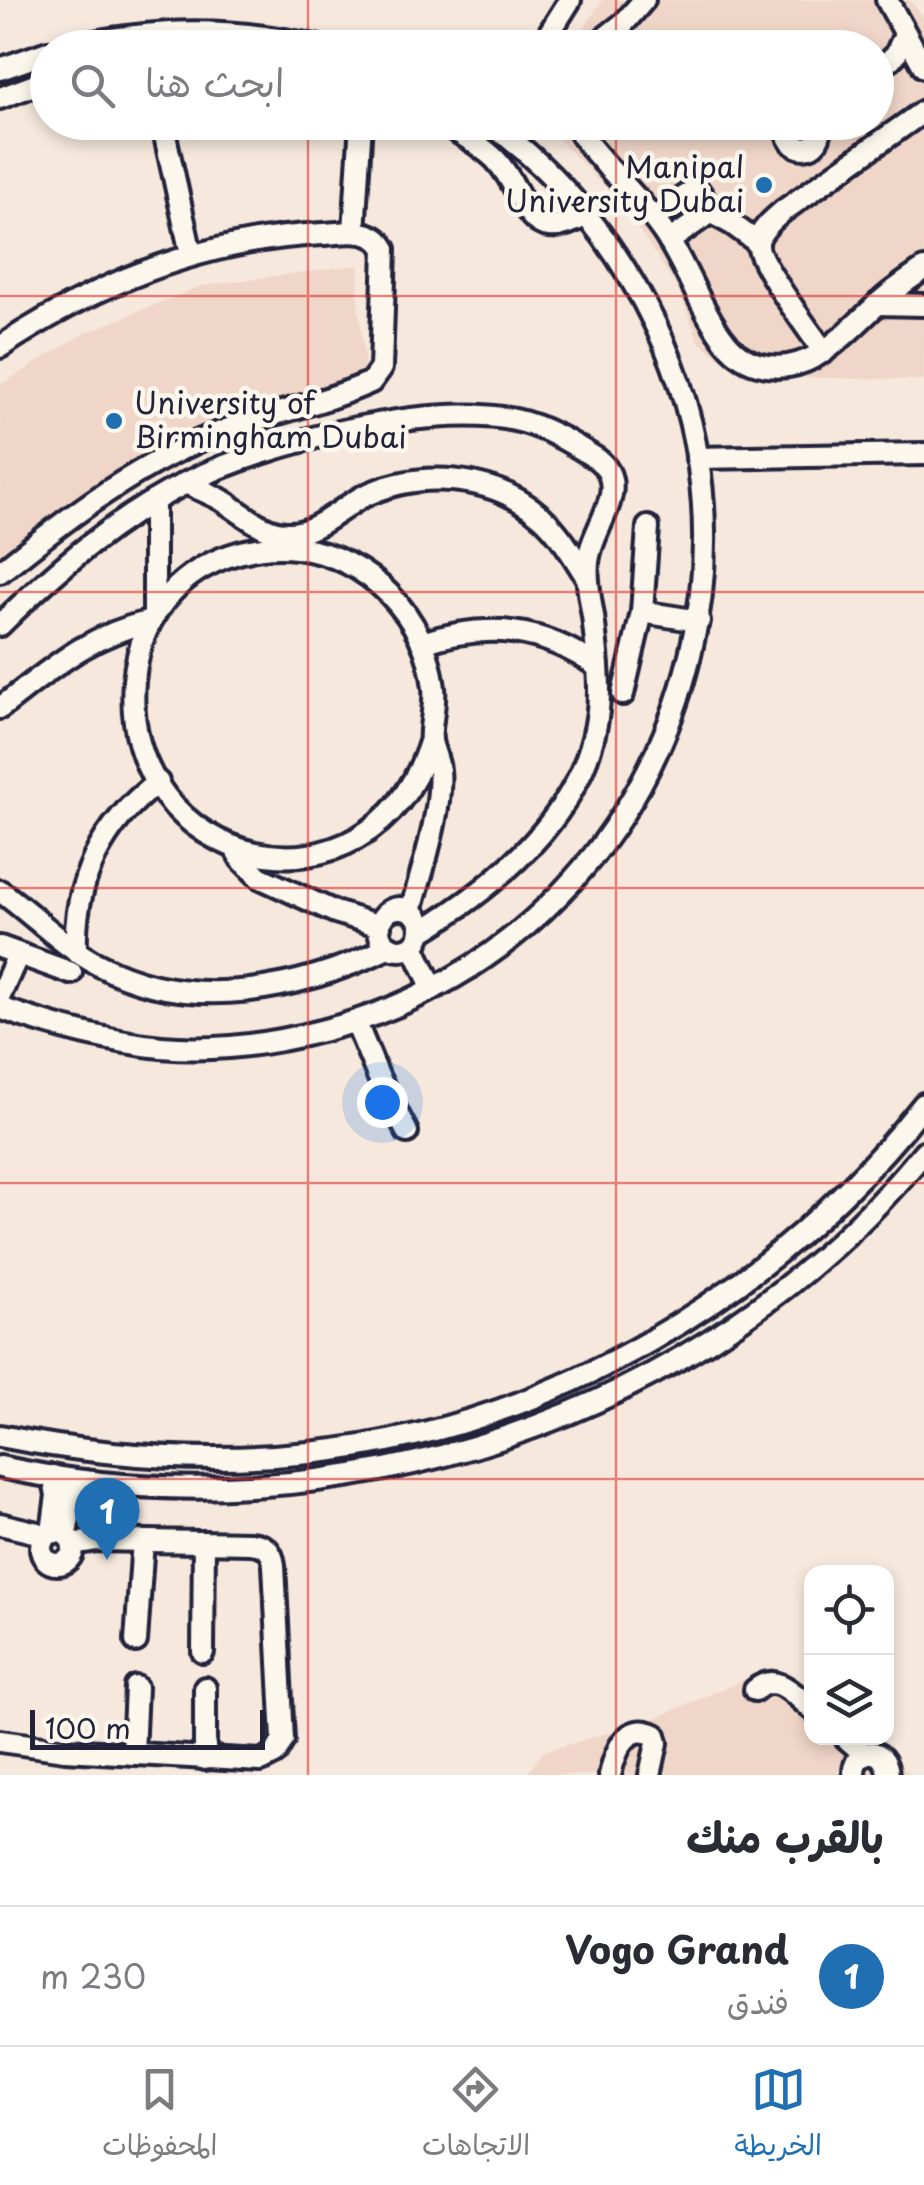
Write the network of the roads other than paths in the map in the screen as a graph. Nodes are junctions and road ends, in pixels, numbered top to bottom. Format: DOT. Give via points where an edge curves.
graph roads {
  1 [pos="570,0"];
  2 [pos="644,0"];
  3 [pos="887,0"];
  4 [pos="551,30"];
  5 [pos="615,30"];
  6 [pos="905,34"];
  7 [pos="894,56"];
  8 [pos="30,58"];
  9 [pos="924,68"];
  10 [pos="0,69"];
  11 [pos="30,87"];
  12 [pos="0,98"];
  13 [pos="924,111"];
  14 [pos="894,132"];
  15 [pos="166,140"];
  16 [pos="359,140"];
  17 [pos="468,140"];
  18 [pos="510,140"];
  19 [pos="585,140"];
  20 [pos="789,140"];
  21 [pos="819,140"];
  22 [pos="883,140"];
  23 [pos="708,211"];
  24 [pos="586,215"];
  25 [pos="654,218"];
  26 [pos="354,232"];
  27 [pos="669,241"];
  28 [pos="758,243"];
  29 [pos="191,254"];
  30 [pos="924,269"];
  31 [pos="878,304"];
  32 [pos="924,305"];
  33 [pos="0,347"];
  34 [pos="824,352"];
  35 [pos="182,448"];
  36 [pos="924,454"];
  37 [pos="697,458"];
  38 [pos="127,478"];
  39 [pos="192,480"];
  40 [pos="151,503"];
  41 [pos="648,528"];
  42 [pos="0,572"];
  43 [pos="587,578"];
  44 [pos="642,612"];
  45 [pos="153,618"];
  46 [pos="698,621"];
  47 [pos="0,625"];
  48 [pos="422,642"];
  49 [pos="598,667"];
  50 [pos="623,694"];
  51 [pos="5,704"];
  52 [pos="0,723"];
  53 [pos="431,739"];
  54 [pos="158,782"];
  55 [pos="235,848"];
  56 [pos="0,891"];
  57 [pos="411,911"];
  58 [pos="380,926"];
  59 [pos="417,939"];
  60 [pos="390,947"];
  61 [pos="9,951"];
  62 [pos="74,962"];
  63 [pos="433,989"];
  64 [pos="0,996"];
  65 [pos="0,1008"];
  66 [pos="356,1022"];
  67 [pos="924,1104"];
  68 [pos="407,1132"];
  69 [pos="921,1163"];
  70 [pos="0,1436"];
  71 [pos="0,1467"];
  72 [pos="53,1476"];
  73 [pos="84,1481"];
  74 [pos="0,1524"];
  75 [pos="60,1536"];
  76 [pos="143,1541"];
  77 [pos="204,1542"];
  78 [pos="136,1641"];
  79 [pos="203,1652"];
  80 [pos="136,1686"];
  81 [pos="205,1688"];
  82 [pos="754,1690"];
  83 [pos="804,1703"];
  84 [pos="0,1741"];
  85 [pos="854,1745"];
  86 [pos="133,1754"];
  87 [pos="865,1754"];
  88 [pos="204,1758"];
  89 [pos="610,1775"];
  90 [pos="650,1775"];
  91 [pos="854,1775"];
  92 [pos="888,1775"];
  1 -- 4 [label="street"];
  2 -- 5 [label="street"];
  3 -- 6 [label="street"];
  6 -- 7 [label="street"];
  6 -- 9 [label="street"];
  8 -- 10 [label="street"];
  11 -- 12 [label="street"];
  13 -- 14 [label="street"];
  15 -- 29 [label="street"];
  16 -- 26 [label="street"];
  17 -- 24 [label="street" via="496,159 544,226 562,228"];
  18 -- 24 [label="street"];
  19 -- 25 [label="street"];
  20 -- 21 [label="street" via="798,148"];
  22 -- 28 [label="street" via="783,211"];
  23 -- 25 [label="street" via="695,190"];
  23 -- 27 [label="street"];
  23 -- 28 [label="street"];
  24 -- 37 [label="street" via="627,272 673,362"];
  25 -- 27 [label="street"];
  26 -- 29 [label="street" via="272,238"];
  26 -- 35 [label="street" via="372,234 385,248 377,376"];
  27 -- 34 [label="street" via="733,350 770,368 791,367"];
  28 -- 34 [label="street" via="770,274"];
  29 -- 33 [label="street" via="84,297"];
  30 -- 31 [label="street"];
  31 -- 32 [label="street"];
  31 -- 34 [label="street"];
  35 -- 38 [label="street"];
  35 -- 39 [label="street"];
  36 -- 37 [label="street"];
  37 -- 46 [label="street" via="705,527"];
  38 -- 40 [label="street"];
  38 -- 42 [label="street"];
  39 -- 40 [label="street"];
  39 -- 43 [label="street" via="270,530 292,534 386,488 432,478 470,483 542,517"];
  39 -- 43 [label="street" via="284,446 386,424 515,420 558,436 611,474 613,492 592,542"];
  40 -- 45 [label="street"];
  40 -- 47 [label="street" via="75,556"];
  41 -- 44 [label="street"];
  43 -- 49 [label="street"];
  44 -- 46 [label="street"];
  44 -- 50 [label="street"];
  45 -- 48 [label="street" via="172,592 220,559 293,548 337,558 375,580"];
  45 -- 51 [label="street" via="92,641"];
  45 -- 54 [label="street" via="138,654 132,701 136,731"];
  46 -- 63 [label="street" via="672,719 606,842 543,912"];
  48 -- 49 [label="street" via="508,631 568,648"];
  48 -- 53 [label="street" via="434,690"];
  49 -- 59 [label="street" via="598,716 563,803 503,874"];
  51 -- 52 [label="street"];
  53 -- 55 [label="street" via="401,801 357,838 303,856"];
  53 -- 57 [label="street" via="439,786"];
  54 -- 55 [label="street" via="199,828"];
  54 -- 62 [label="street" via="116,820 96,852 79,900"];
  55 -- 58 [label="street" via="271,884"];
  56 -- 62 [label="street"];
  57 -- 58 [label="street" via="391,910"];
  57 -- 59 [label="street" via="420,924"];
  58 -- 60 [label="street"];
  59 -- 60 [label="street" via="406,949"];
  59 -- 63 [label="street"];
  60 -- 62 [label="street" via="301,981 242,992 155,986"];
  61 -- 62 [label="street"];
  61 -- 64 [label="street"];
  63 -- 66 [label="street"];
  65 -- 66 [label="street" via="103,1039 164,1047 225,1048"];
  66 -- 68 [label="street"];
  67 -- 70 [label="street" via="862,1176 780,1253 621,1357 500,1409 374,1443 243,1457 143,1456"];
  69 -- 73 [label="street" via="839,1242 751,1312 704,1344 554,1420 444,1457 330,1480 207,1489"];
  71 -- 72 [label="street"];
  72 -- 73 [label="street"];
  72 -- 75 [label="street"];
  73 -- 75 [label="street"];
  74 -- 75 [label="street"];
  75 -- 76 [label="street"];
  76 -- 77 [label="street"];
  76 -- 78 [label="street"];
  77 -- 79 [label="street"];
  77 -- 88 [label="street" via="260,1544 273,1556 284,1724 275,1754 261,1762"];
  80 -- 86 [label="street"];
  81 -- 88 [label="street"];
  82 -- 83 [label="street" via="778,1682"];
  84 -- 86 [label="street"];
  85 -- 87 [label="street"];
  86 -- 88 [label="street"];
  87 -- 91 [label="street"];
  87 -- 92 [label="street" via="883,1758"];
  89 -- 90 [label="street" via="623,1743 638,1731 657,1743"];
}
